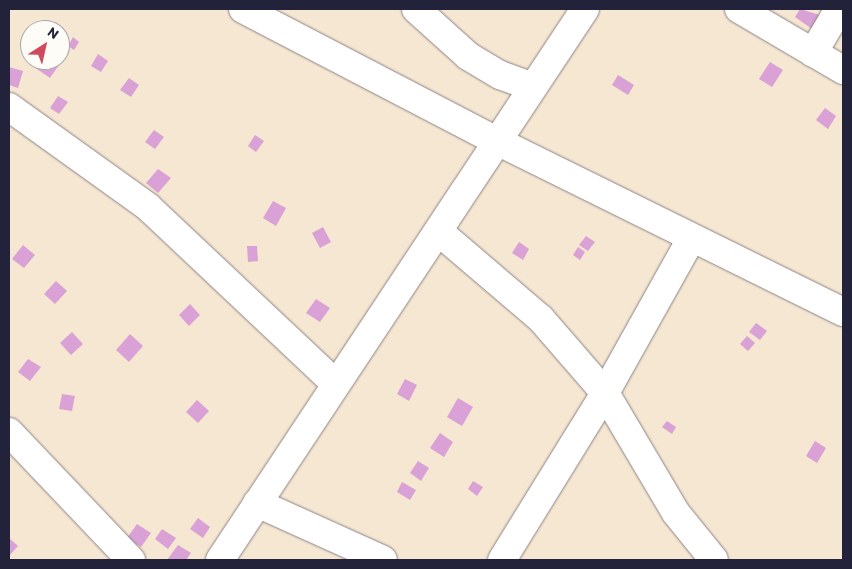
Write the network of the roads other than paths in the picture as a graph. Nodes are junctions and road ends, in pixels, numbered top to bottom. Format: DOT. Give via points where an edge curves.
graph roads {
  1 [pos="243,9"];
  2 [pos="416,9"];
  3 [pos="585,9"];
  4 [pos="739,9"];
  5 [pos="839,9"];
  6 [pos="813,53"];
  7 [pos="843,70"];
  8 [pos="533,87"];
  9 [pos="9,107"];
  10 [pos="499,142"];
  11 [pos="438,231"];
  12 [pos="691,239"];
  13 [pos="843,312"];
  14 [pos="336,384"];
  15 [pos="605,393"];
  16 [pos="9,432"];
  17 [pos="257,503"];
  18 [pos="132,560"];
  19 [pos="220,560"];
  20 [pos="383,560"];
  21 [pos="502,560"];
  22 [pos="714,560"];
  1 -- 10 [label="street"];
  2 -- 8 [label="street" via="468,56 500,75"];
  3 -- 8 [label="street"];
  4 -- 6 [label="street"];
  5 -- 6 [label="street"];
  6 -- 7 [label="street"];
  8 -- 10 [label="street"];
  9 -- 14 [label="street" via="148,206"];
  10 -- 11 [label="street"];
  10 -- 12 [label="street"];
  11 -- 14 [label="street"];
  11 -- 15 [label="street" via="541,319"];
  12 -- 13 [label="street"];
  12 -- 15 [label="street"];
  14 -- 17 [label="street"];
  15 -- 21 [label="street"];
  15 -- 22 [label="street" via="676,513"];
  16 -- 18 [label="street"];
  17 -- 19 [label="street"];
  17 -- 20 [label="street"];
}
